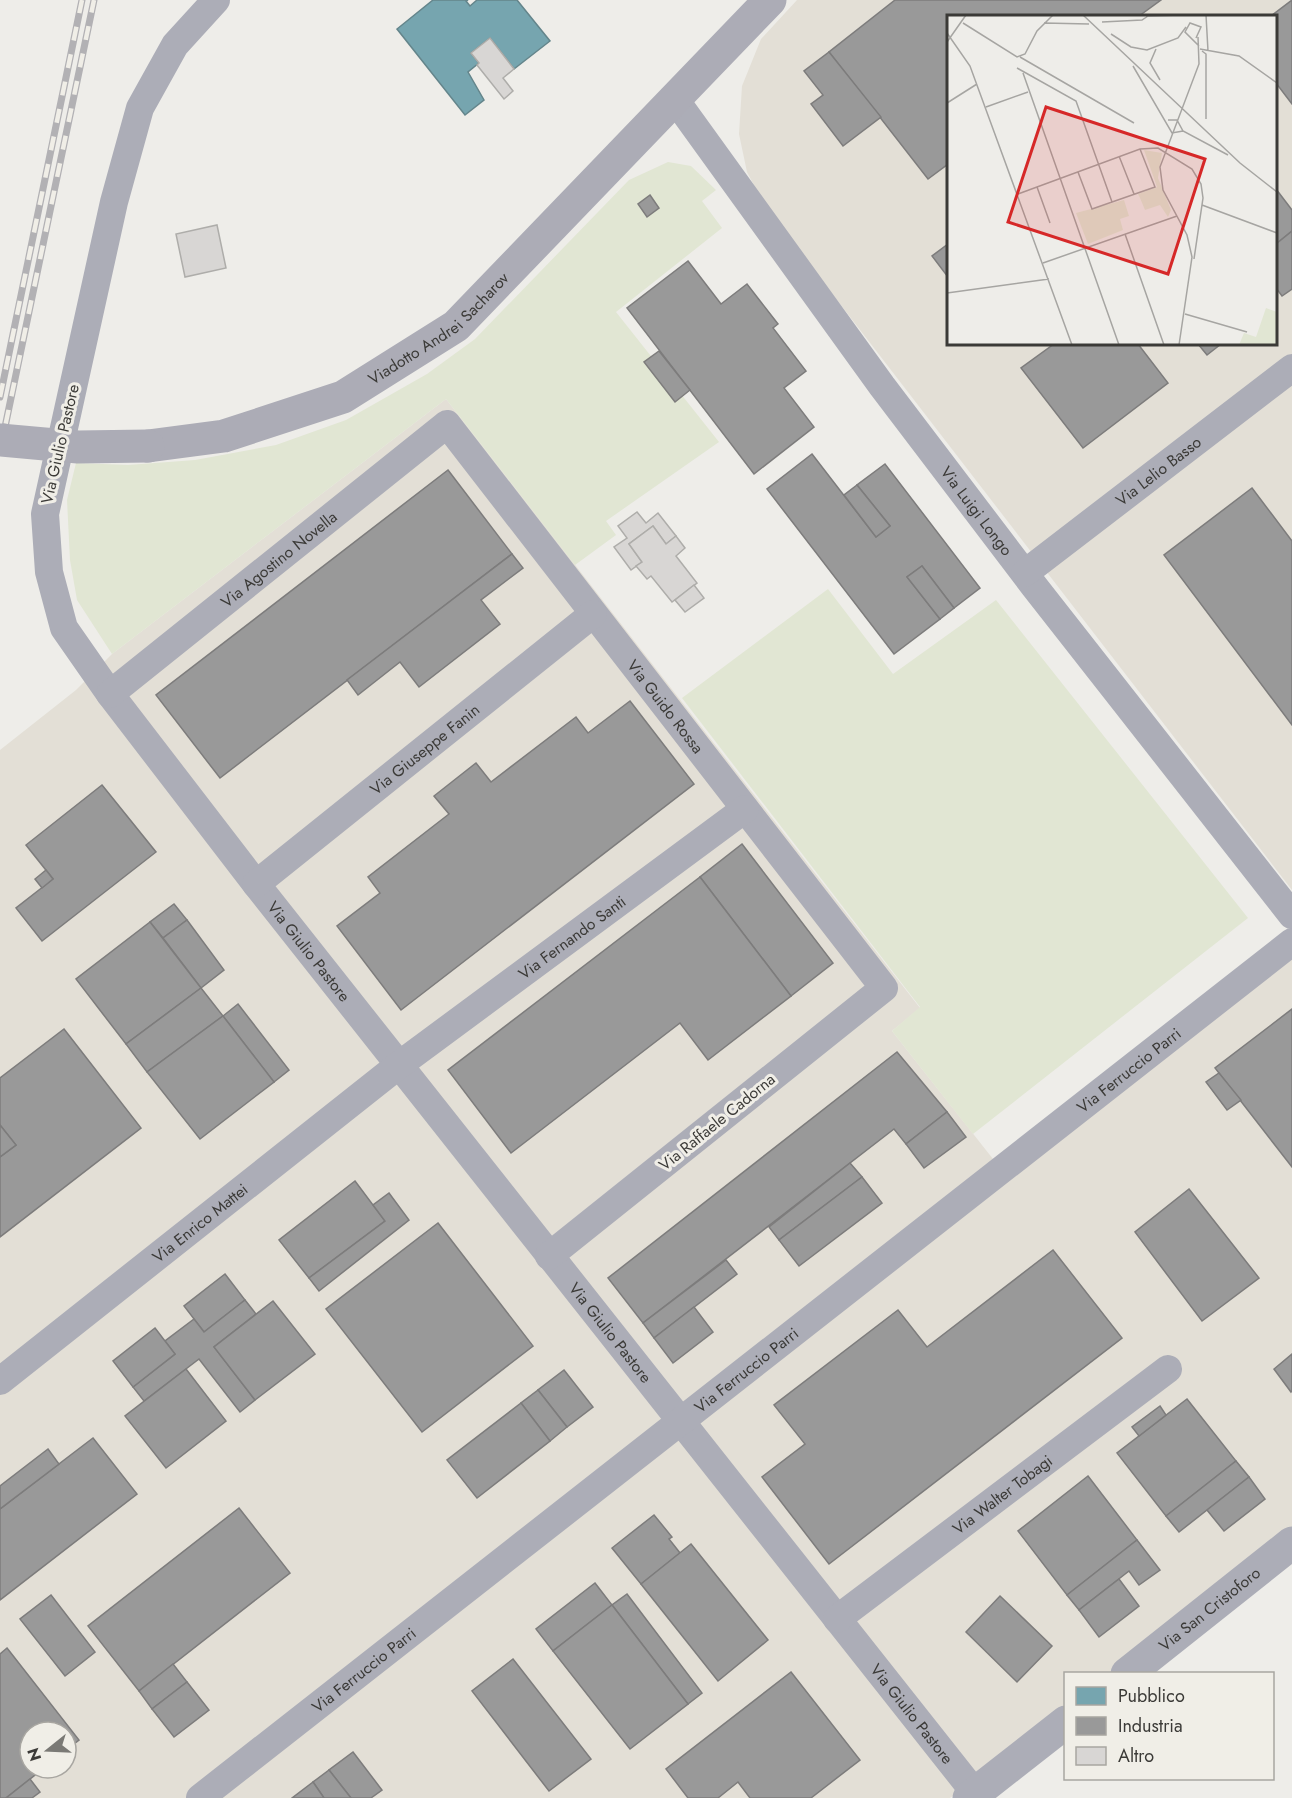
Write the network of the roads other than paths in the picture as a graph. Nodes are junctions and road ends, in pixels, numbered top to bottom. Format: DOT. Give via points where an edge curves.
graph roads {
  1 [pos="216,0"];
  2 [pos="770,0"];
  3 [pos="674,98"];
  4 [pos="1292,368"];
  5 [pos="447,424"];
  6 [pos="0,440"];
  7 [pos="1025,573"];
  8 [pos="593,614"];
  9 [pos="111,694"];
  10 [pos="745,809"];
  11 [pos="256,884"];
  12 [pos="1292,915"];
  13 [pos="1292,942"];
  14 [pos="884,988"];
  15 [pos="399,1065"];
  16 [pos="549,1256"];
  17 [pos="1168,1369"];
  18 [pos="0,1381"];
  19 [pos="680,1421"];
  20 [pos="1292,1543"];
  21 [pos="837,1619"];
  22 [pos="1130,1672"];
  23 [pos="1064,1723"];
  24 [pos="972,1795"];
  25 [pos="200,1798"];
  1 -- 9 [label="street, Via Giulio Pastore" via="175,45 140,108 114,202 45,514 49,572 64,628"];
  2 -- 3 [label="main road, Viadotto Andrei Sacharov"];
  3 -- 6 [label="main road, Viadotto Andrei Sacharov, bridge" via="456,326 343,397 224,436 148,446 78,447"];
  3 -- 7 [label="street, Via Luigi Longo" via="882,386"];
  4 -- 7 [label="street, Via Lelio Basso"];
  5 -- 8 [label="street, Via Guido Rossa"];
  5 -- 9 [label="street, Via Agostino Novella"];
  7 -- 12 [label="street, Via Luigi Longo"];
  8 -- 10 [label="street, Via Guido Rossa"];
  8 -- 11 [label="street, Via Giuseppe Fanin"];
  9 -- 11 [label="street, Via Giulio Pastore"];
  10 -- 14 [label="street, Via Guido Rossa"];
  10 -- 15 [label="street, Via Fernando Santi"];
  11 -- 15 [label="street, Via Giulio Pastore"];
  13 -- 19 [label="street, Via Ferruccio Parri"];
  14 -- 16 [label="street, Via Raffaele Cadorna"];
  15 -- 16 [label="street, Via Giulio Pastore"];
  15 -- 18 [label="street, Via Enrico Mattei"];
  16 -- 19 [label="street, Via Giulio Pastore"];
  17 -- 21 [label="street, Via Walter Tobagi"];
  19 -- 21 [label="street, Via Giulio Pastore"];
  19 -- 25 [label="street, Via Ferruccio Parri"];
  20 -- 22 [label="street, Via San Cristoforo"];
  21 -- 24 [label="street, Via Giulio Pastore"];
  23 -- 24 [label="street"];
}
